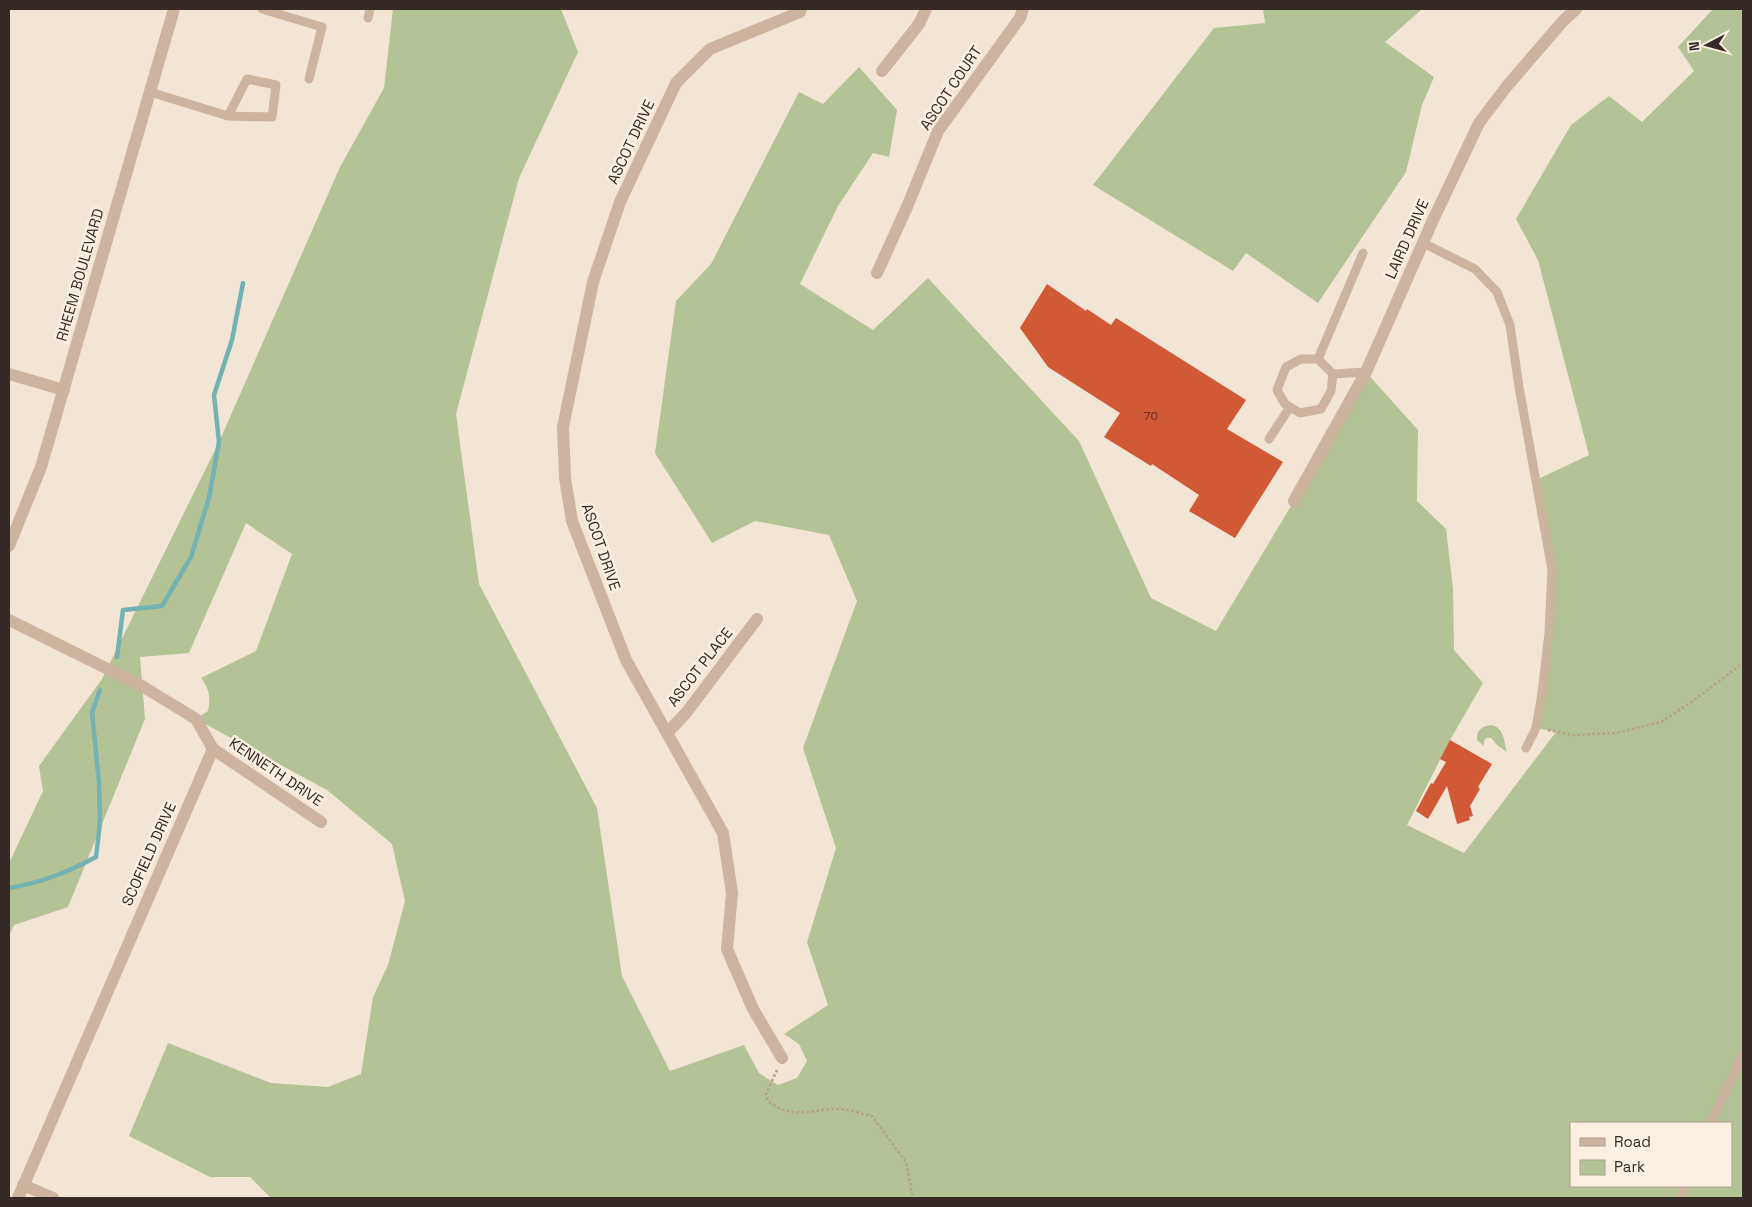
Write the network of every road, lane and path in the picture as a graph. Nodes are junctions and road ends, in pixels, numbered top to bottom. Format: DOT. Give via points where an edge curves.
graph roads {
  1 [pos="174,9"];
  2 [pos="262,9"];
  3 [pos="801,9"];
  4 [pos="926,9"];
  5 [pos="1023,9"];
  6 [pos="1576,9"];
  7 [pos="882,71"];
  8 [pos="309,79"];
  9 [pos="150,92"];
  10 [pos="228,116"];
  11 [pos="1423,244"];
  12 [pos="1363,253"];
  13 [pos="877,273"];
  14 [pos="1318,359"];
  15 [pos="1366,372"];
  16 [pos="9,374"];
  17 [pos="1333,374"];
  18 [pos="64,390"];
  19 [pos="1290,407"];
  20 [pos="1270,439"];
  21 [pos="1294,501"];
  22 [pos="9,546"];
  23 [pos="757,619"];
  24 [pos="9,620"];
  25 [pos="1743,663"];
  26 [pos="1536,728"];
  27 [pos="667,733"];
  28 [pos="1526,748"];
  29 [pos="213,749"];
  30 [pos="321,822"];
  31 [pos="1743,1054"];
  32 [pos="782,1058"];
  33 [pos="1712,1122"];
  34 [pos="23,1185"];
  35 [pos="18,1198"];
  36 [pos="53,1198"];
  37 [pos="913,1198"];
  1 -- 9 [label="street, RHEEM BOULEVARD"];
  2 -- 8 [label="lane" via="322,27"];
  3 -- 27 [label="street, ASCOT DRIVE" via="710,49 676,83 620,202 593,282 563,427 564,478 572,521 626,660"];
  4 -- 7 [label="street" via="919,24"];
  5 -- 13 [label="street, ASCOT COURT" via="1020,18 938,131"];
  6 -- 11 [label="street, LAIRD DRIVE" via="1513,79 1479,123"];
  9 -- 10 [label="lane"];
  9 -- 18 [label="street, RHEEM BOULEVARD"];
  10 -- 10 [label="lane" via="272,117 276,85 247,79"];
  11 -- 15 [label="street, LAIRD DRIVE"];
  11 -- 26 [label="lane" via="1475,269 1497,292 1510,325 1552,570 1549,633"];
  12 -- 14 [label="lane"];
  14 -- 17 [label="lane"];
  14 -- 19 [label="lane" via="1301,359 1286,367 1277,390"];
  15 -- 17 [label="lane"];
  15 -- 21 [label="street, LAIRD DRIVE"];
  16 -- 18 [label="street"];
  17 -- 19 [label="lane" via="1331,391 1321,409 1300,413"];
  18 -- 22 [label="street, RHEEM BOULEVARD" via="41,467"];
  19 -- 20 [label="lane"];
  23 -- 27 [label="street, ASCOT PLACE" via="686,713"];
  24 -- 29 [label="street" via="166,700 196,719"];
  25 -- 26 [label="path" via="1660,722 1616,733 1573,736"];
  26 -- 28 [label="lane"];
  27 -- 32 [label="street, ASCOT DRIVE" via="724,834 732,893 727,949 753,1009"];
  29 -- 30 [label="street, KENNETH DRIVE"];
  29 -- 34 [label="street, SCOFIELD DRIVE"];
  31 -- 33 [label="lane"];
  32 -- 37 [label="path" via="766,1094 768,1101 794,1113 842,1109 872,1116 906,1162"];
  34 -- 35 [label="street, SCOFIELD DRIVE"];
  34 -- 36 [label="street"];
}
